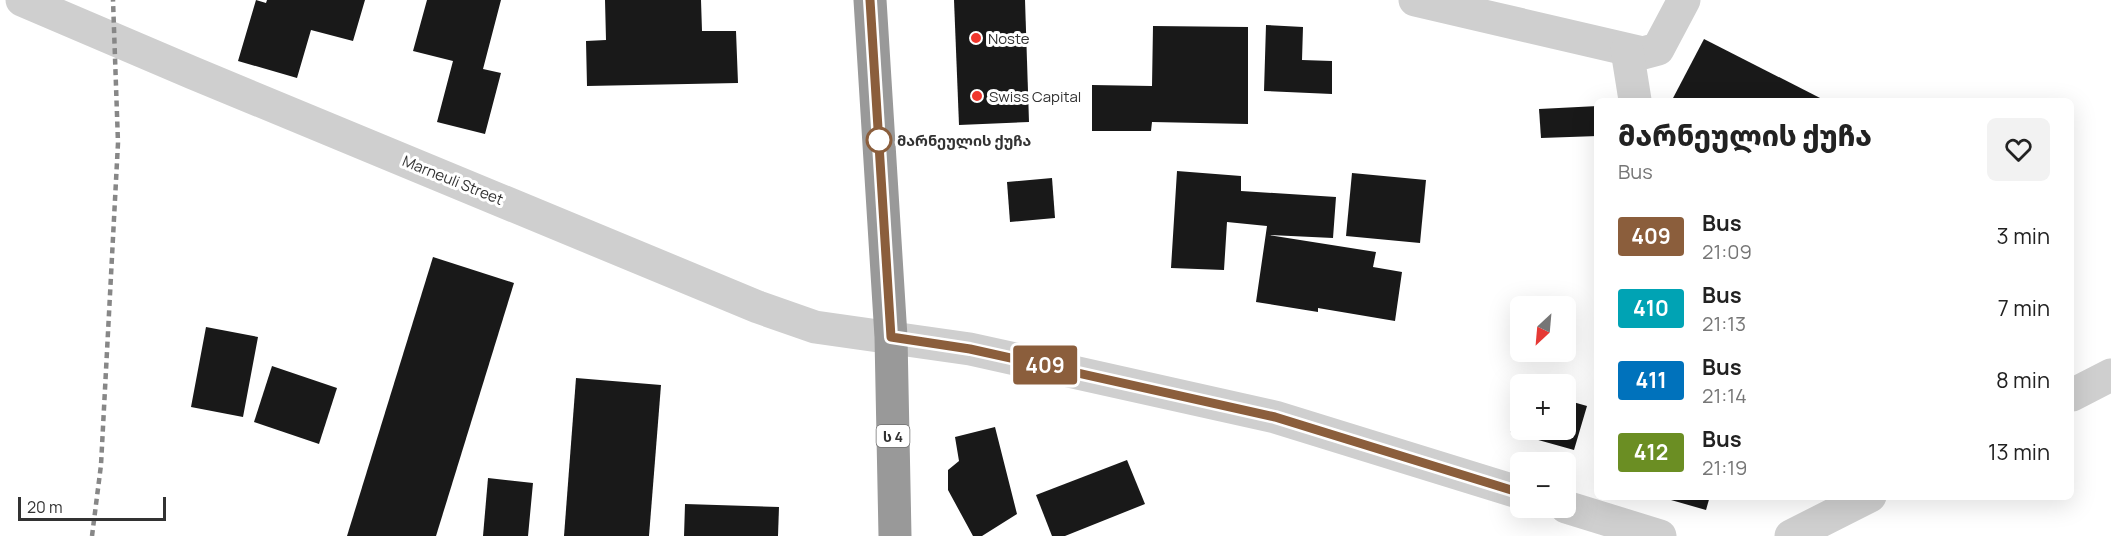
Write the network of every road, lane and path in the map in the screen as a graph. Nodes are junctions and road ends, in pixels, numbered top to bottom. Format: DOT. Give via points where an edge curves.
graph roads {
  1 [pos="22,0"];
  2 [pos="870,0"];
  3 [pos="1415,0"];
  4 [pos="1684,0"];
  5 [pos="1627,50"];
  6 [pos="1635,98"];
  7 [pos="891,337"];
  8 [pos="2111,375"];
  9 [pos="2074,394"];
  10 [pos="1510,490"];
  11 [pos="1862,500"];
  12 [pos="1576,510"];
  13 [pos="894,536"];
  14 [pos="1660,536"];
  15 [pos="1791,536"];
  1 -- 7 [label="street, Marneuli Street" via="758,307 815,327"];
  2 -- 7 [label="highway, ს 4"];
  3 -- 5 [label="street"];
  4 -- 5 [label="street" via="1658,49 1643,53"];
  5 -- 6 [label="street"];
  7 -- 10 [label="street, Marneuli Street" via="970,349 1275,417"];
  7 -- 13 [label="highway, ს 4"];
  8 -- 9 [label="street"];
  11 -- 15 [label="street"];
  12 -- 14 [label="street"];
}
